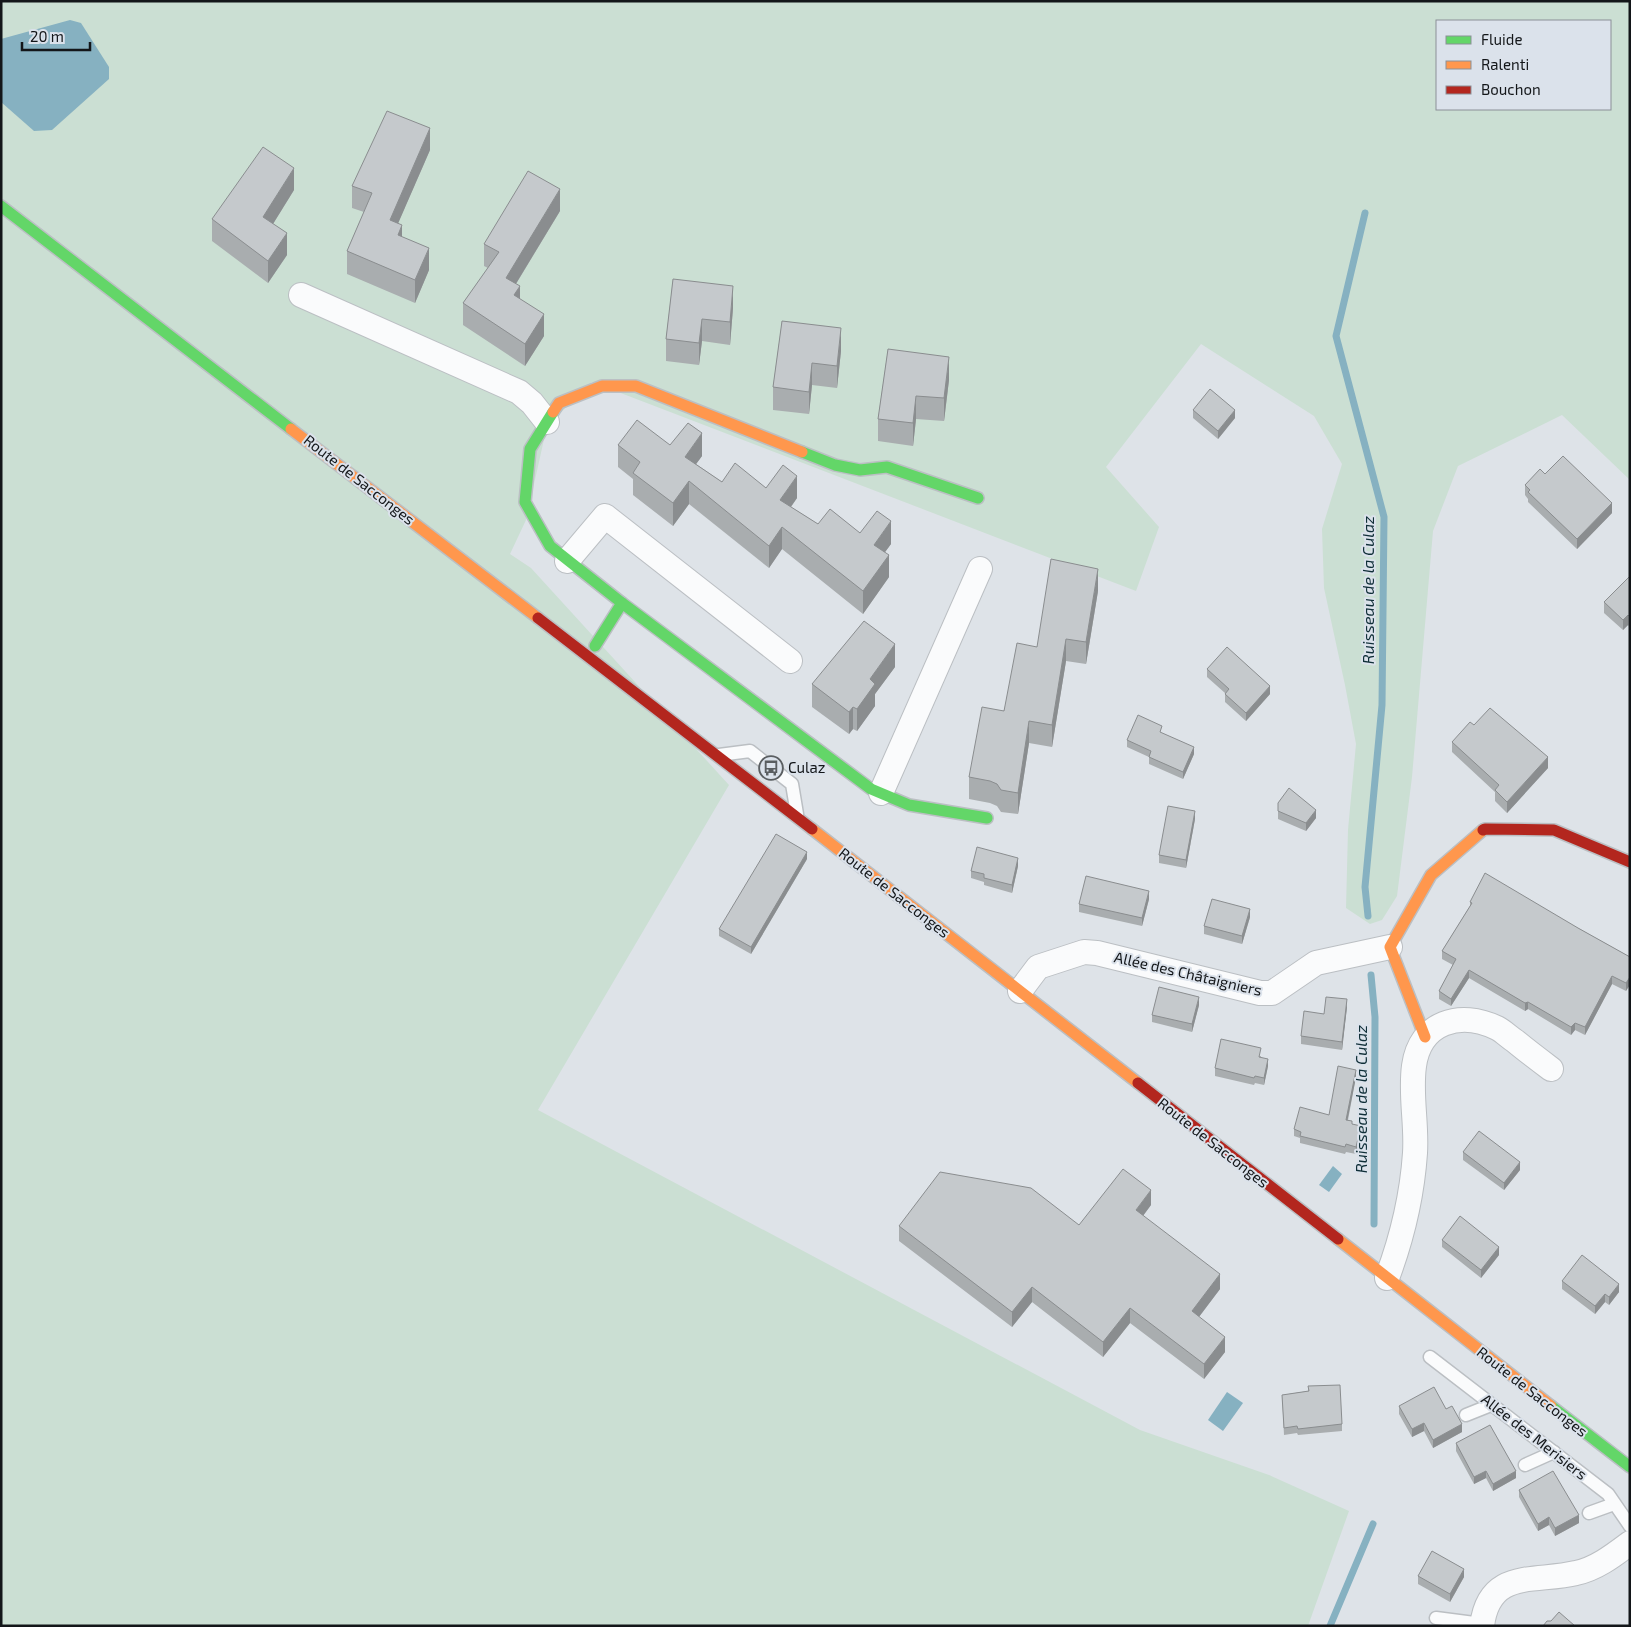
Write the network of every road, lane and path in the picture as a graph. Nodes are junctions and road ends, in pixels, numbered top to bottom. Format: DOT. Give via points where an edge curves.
graph roads {
  1 [pos="1,206"];
  2 [pos="301,295"];
  3 [pos="547,422"];
  4 [pos="978,498"];
  5 [pos="567,560"];
  6 [pos="980,569"];
  7 [pos="622,603"];
  8 [pos="595,646"];
  9 [pos="790,661"];
  10 [pos="717,755"];
  11 [pos="882,793"];
  12 [pos="797,817"];
  13 [pos="987,818"];
  14 [pos="1630,862"];
  15 [pos="1390,947"];
  16 [pos="1020,992"];
  17 [pos="1425,1037"];
  18 [pos="1551,1069"];
  19 [pos="1387,1278"];
  20 [pos="1430,1357"];
  21 [pos="1491,1404"];
  22 [pos="1466,1415"];
  23 [pos="1554,1452"];
  24 [pos="1525,1465"];
  25 [pos="1630,1467"];
  26 [pos="1614,1504"];
  27 [pos="1589,1514"];
  28 [pos="1630,1526"];
  29 [pos="1630,1543"];
  30 [pos="1436,1618"];
  31 [pos="1482,1625"];
  1 -- 10 [label="street, Route de Sacconges"];
  2 -- 3 [label="street" via="519,392"];
  3 -- 4 [label="street" via="559,403 602,386 636,386 835,465 860,470 887,468"];
  3 -- 5 [label="street" via="530,449 524,502 550,546"];
  5 -- 7 [label="street"];
  5 -- 9 [label="street" via="605,516"];
  6 -- 11 [label="street"];
  7 -- 8 [label="street"];
  7 -- 11 [label="street" via="871,789"];
  10 -- 12 [label="street, Route de Sacconges"];
  10 -- 12 [label="lane" via="750,751 792,784"];
  11 -- 13 [label="street" via="909,805"];
  12 -- 16 [label="street, Route de Sacconges"];
  14 -- 15 [label="street" via="1554,830 1485,829 1430,875"];
  15 -- 16 [label="street, Allée des Châtaigniers" via="1316,963 1272,993 1260,993 1084,952 1038,967"];
  15 -- 17 [label="street"];
  16 -- 19 [label="street, Route de Sacconges"];
  17 -- 18 [label="street" via="1451,1020 1480,1021 1498,1028"];
  17 -- 19 [label="street" via="1414,1065 1416,1151 1410,1204"];
  19 -- 25 [label="street, Route de Sacconges"];
  20 -- 21 [label="lane, Allée des Merisiers"];
  21 -- 22 [label="lane"];
  21 -- 23 [label="lane, Allée des Merisiers"];
  23 -- 24 [label="lane"];
  23 -- 26 [label="lane, Allée des Merisiers" via="1608,1494"];
  26 -- 27 [label="lane"];
  26 -- 28 [label="lane, Allée des Merisiers"];
  29 -- 31 [label="street" via="1611,1557 1582,1571 1536,1577 1502,1587 1492,1597"];
  30 -- 31 [label="lane"];
}
